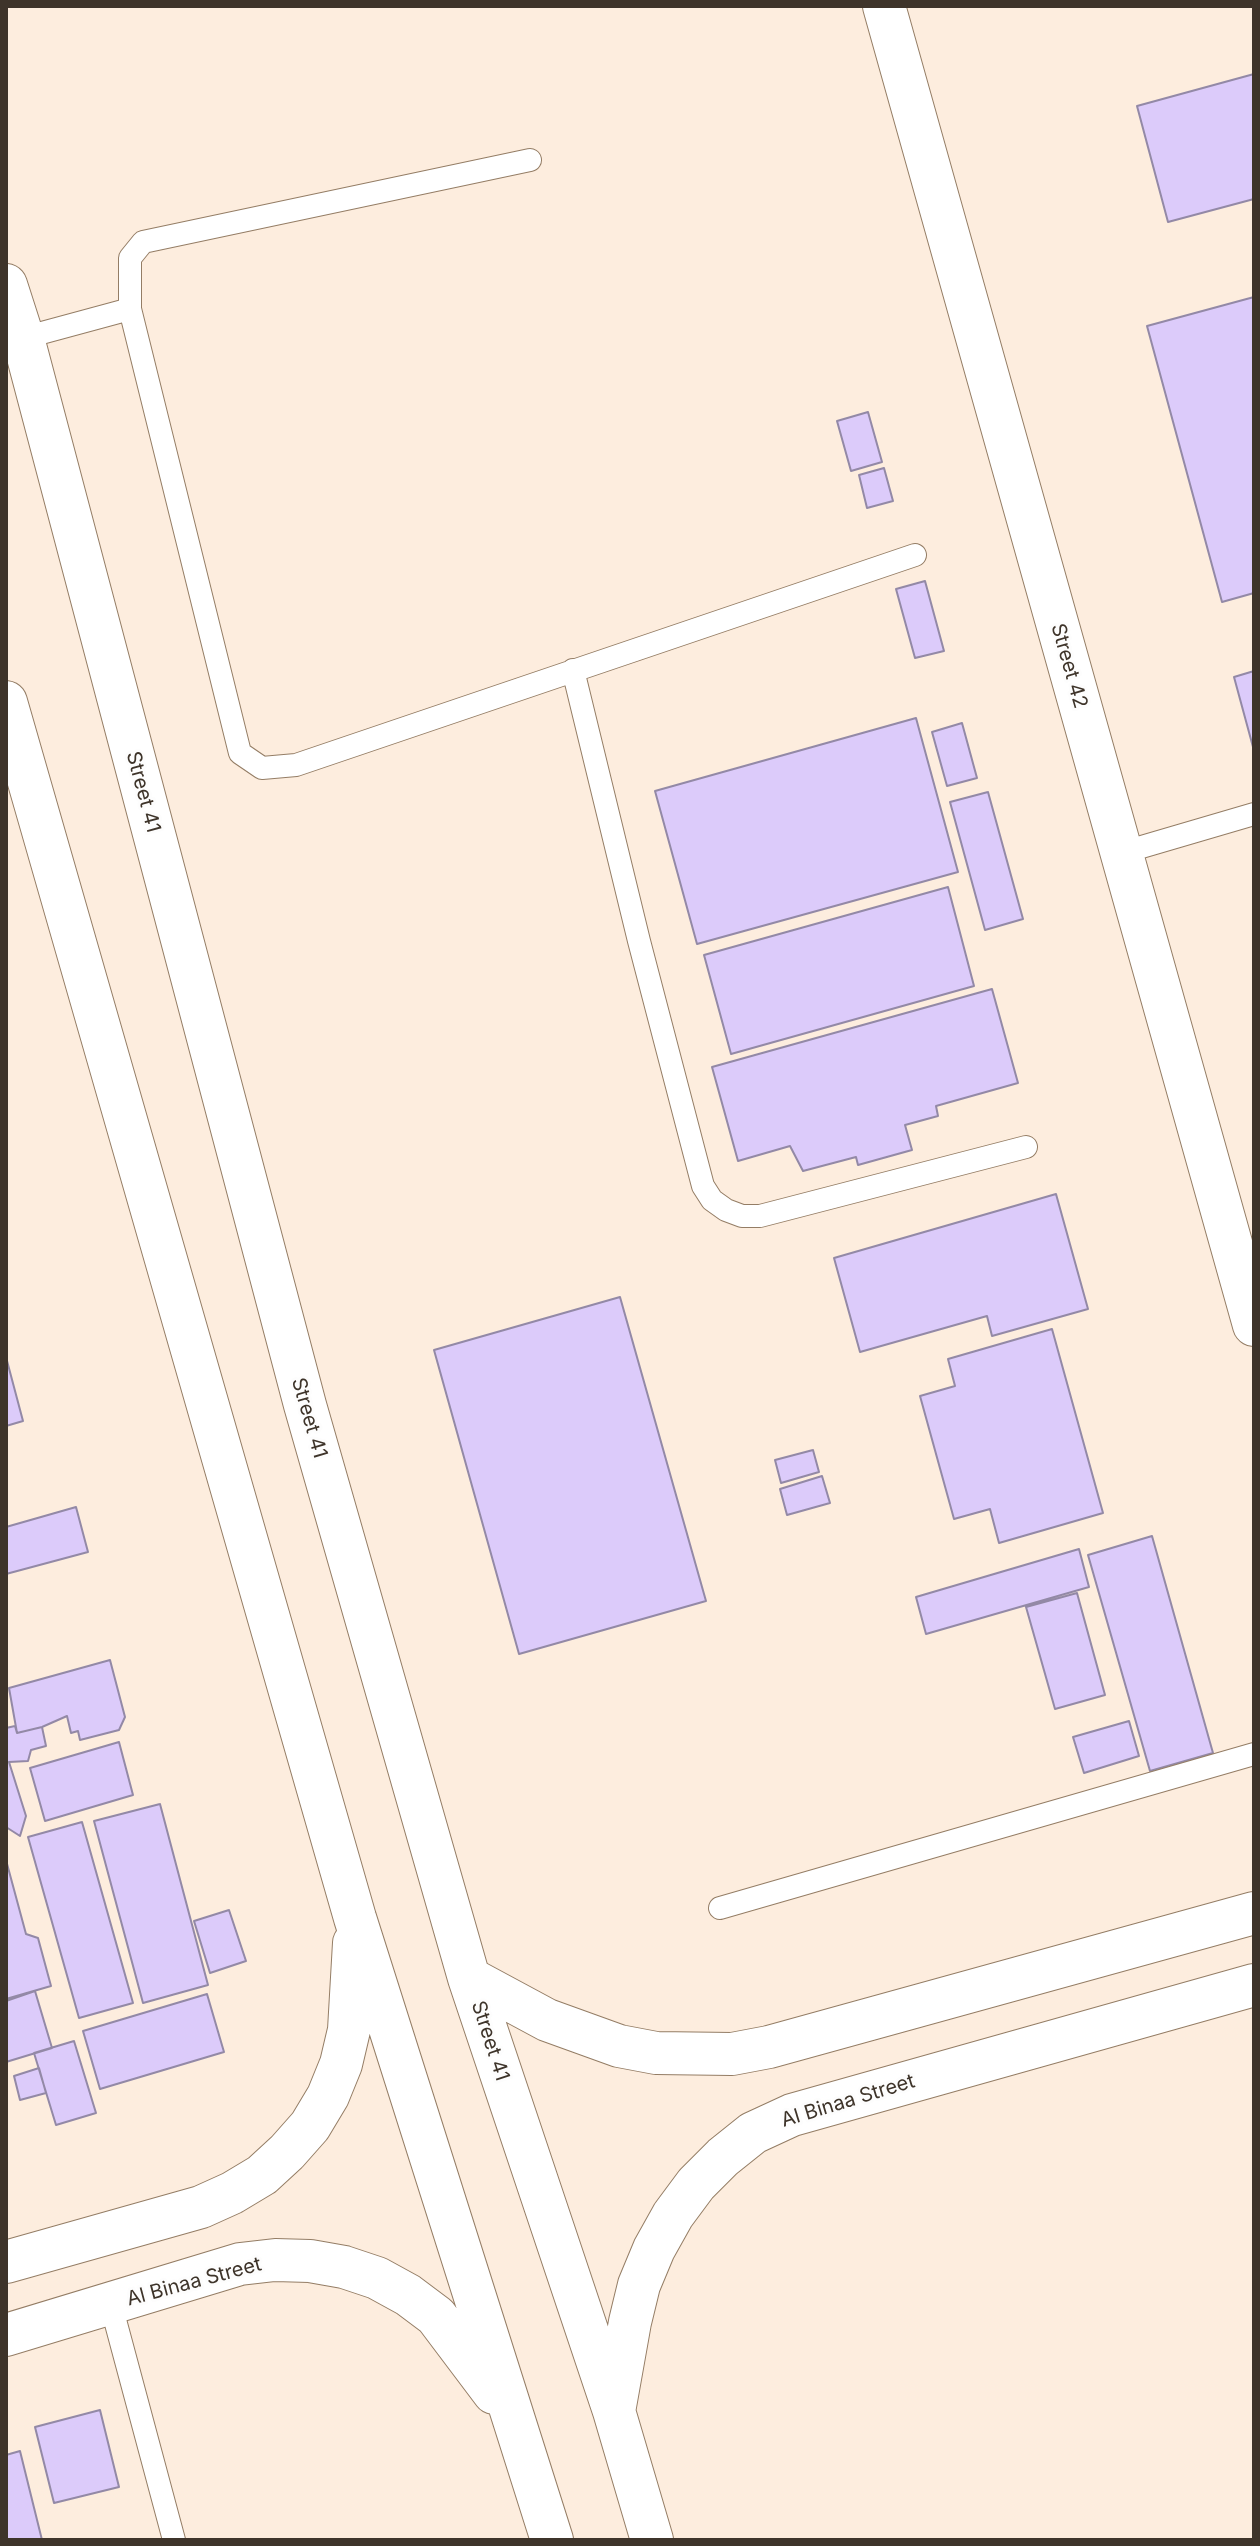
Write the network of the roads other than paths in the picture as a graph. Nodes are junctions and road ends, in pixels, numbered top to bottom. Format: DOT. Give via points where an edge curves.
graph roads {
  1 [pos="884,6"];
  2 [pos="530,160"];
  3 [pos="6,285"];
  4 [pos="130,309"];
  5 [pos="23,338"];
  6 [pos="915,555"];
  7 [pos="573,670"];
  8 [pos="6,702"];
  9 [pos="1254,814"];
  10 [pos="1121,853"];
  11 [pos="1026,1147"];
  12 [pos="1254,1325"];
  13 [pos="1254,1754"];
  14 [pos="720,1908"];
  15 [pos="1254,1913"];
  16 [pos="355,1918"];
  17 [pos="469,1978"];
  18 [pos="1254,1985"];
  19 [pos="6,2262"];
  20 [pos="111,2305"];
  21 [pos="6,2335"];
  22 [pos="614,2411"];
  23 [pos="514,2420"];
  24 [pos="174,2540"];
  25 [pos="552,2540"];
  26 [pos="652,2540"];
  1 -- 10 [label="street, Street 42"];
  2 -- 4 [label="lane" via="143,242 130,258"];
  3 -- 5 [label="street, Street 41"];
  4 -- 5 [label="lane"];
  4 -- 7 [label="lane" via="240,753 262,768 296,765"];
  5 -- 17 [label="street, Street 41" via="301,1390"];
  6 -- 7 [label="lane"];
  7 -- 11 [label="lane" via="699,1171 712,1200 742,1216 760,1216"];
  8 -- 16 [label="street"];
  9 -- 10 [label="lane"];
  10 -- 12 [label="street, Street 42"];
  13 -- 14 [label="lane"];
  15 -- 17 [label="street" via="732,2054 656,2053 619,2046 547,2020"];
  16 -- 19 [label="street" via="349,2030 341,2064 310,2126 287,2152 262,2175 201,2207"];
  16 -- 23 [label="street"];
  17 -- 22 [label="street, Street 41"];
  18 -- 22 [label="street, Al Binaa Street" via="792,2115 753,2133 696,2184 654,2249 639,2285"];
  20 -- 21 [label="street, Al Binaa Street"];
  20 -- 23 [label="street, Al Binaa Street" via="240,2264 310,2261 344,2267 387,2283 436,2316"];
  20 -- 24 [label="lane"];
  22 -- 26 [label="street, Street 41"];
  23 -- 25 [label="street"];
}
